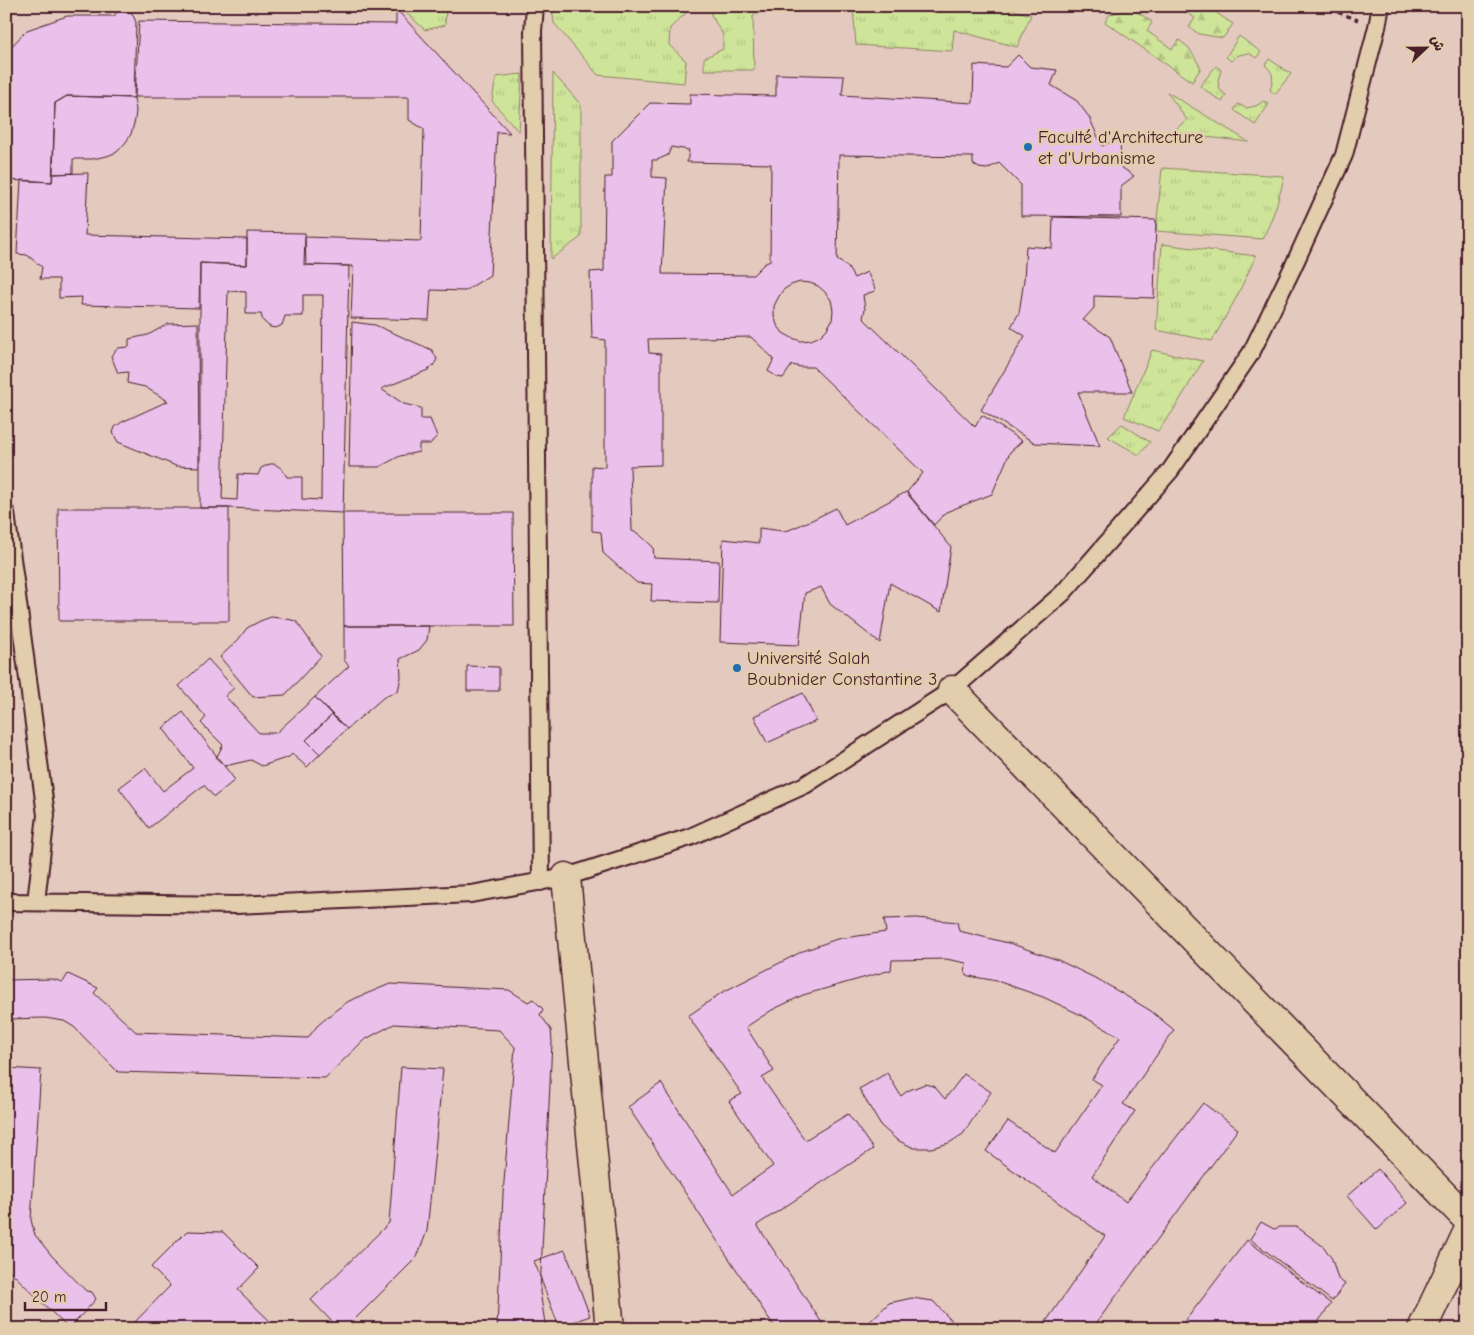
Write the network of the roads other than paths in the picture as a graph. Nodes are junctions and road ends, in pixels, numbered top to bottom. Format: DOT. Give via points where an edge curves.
graph roads {
  1 [pos="536,6"];
  2 [pos="1380,6"];
  3 [pos="6,513"];
  4 [pos="952,690"];
  5 [pos="553,880"];
  6 [pos="6,902"];
  7 [pos="36,902"];
  8 [pos="1468,1220"];
  9 [pos="1468,1230"];
  10 [pos="610,1329"];
  11 [pos="1422,1329"];
  1 -- 5 [label="lane" via="533,31"];
  2 -- 4 [label="lane" via="1378,27 1344,155 1251,353 1170,471 1063,593"];
  3 -- 7 [label="lane" via="46,815"];
  4 -- 5 [label="lane" via="805,785 690,837"];
  4 -- 8 [label="street"];
  5 -- 7 [label="lane" via="471,894 247,904"];
  5 -- 10 [label="street"];
  6 -- 7 [label="lane"];
  9 -- 11 [label="street"];
}
